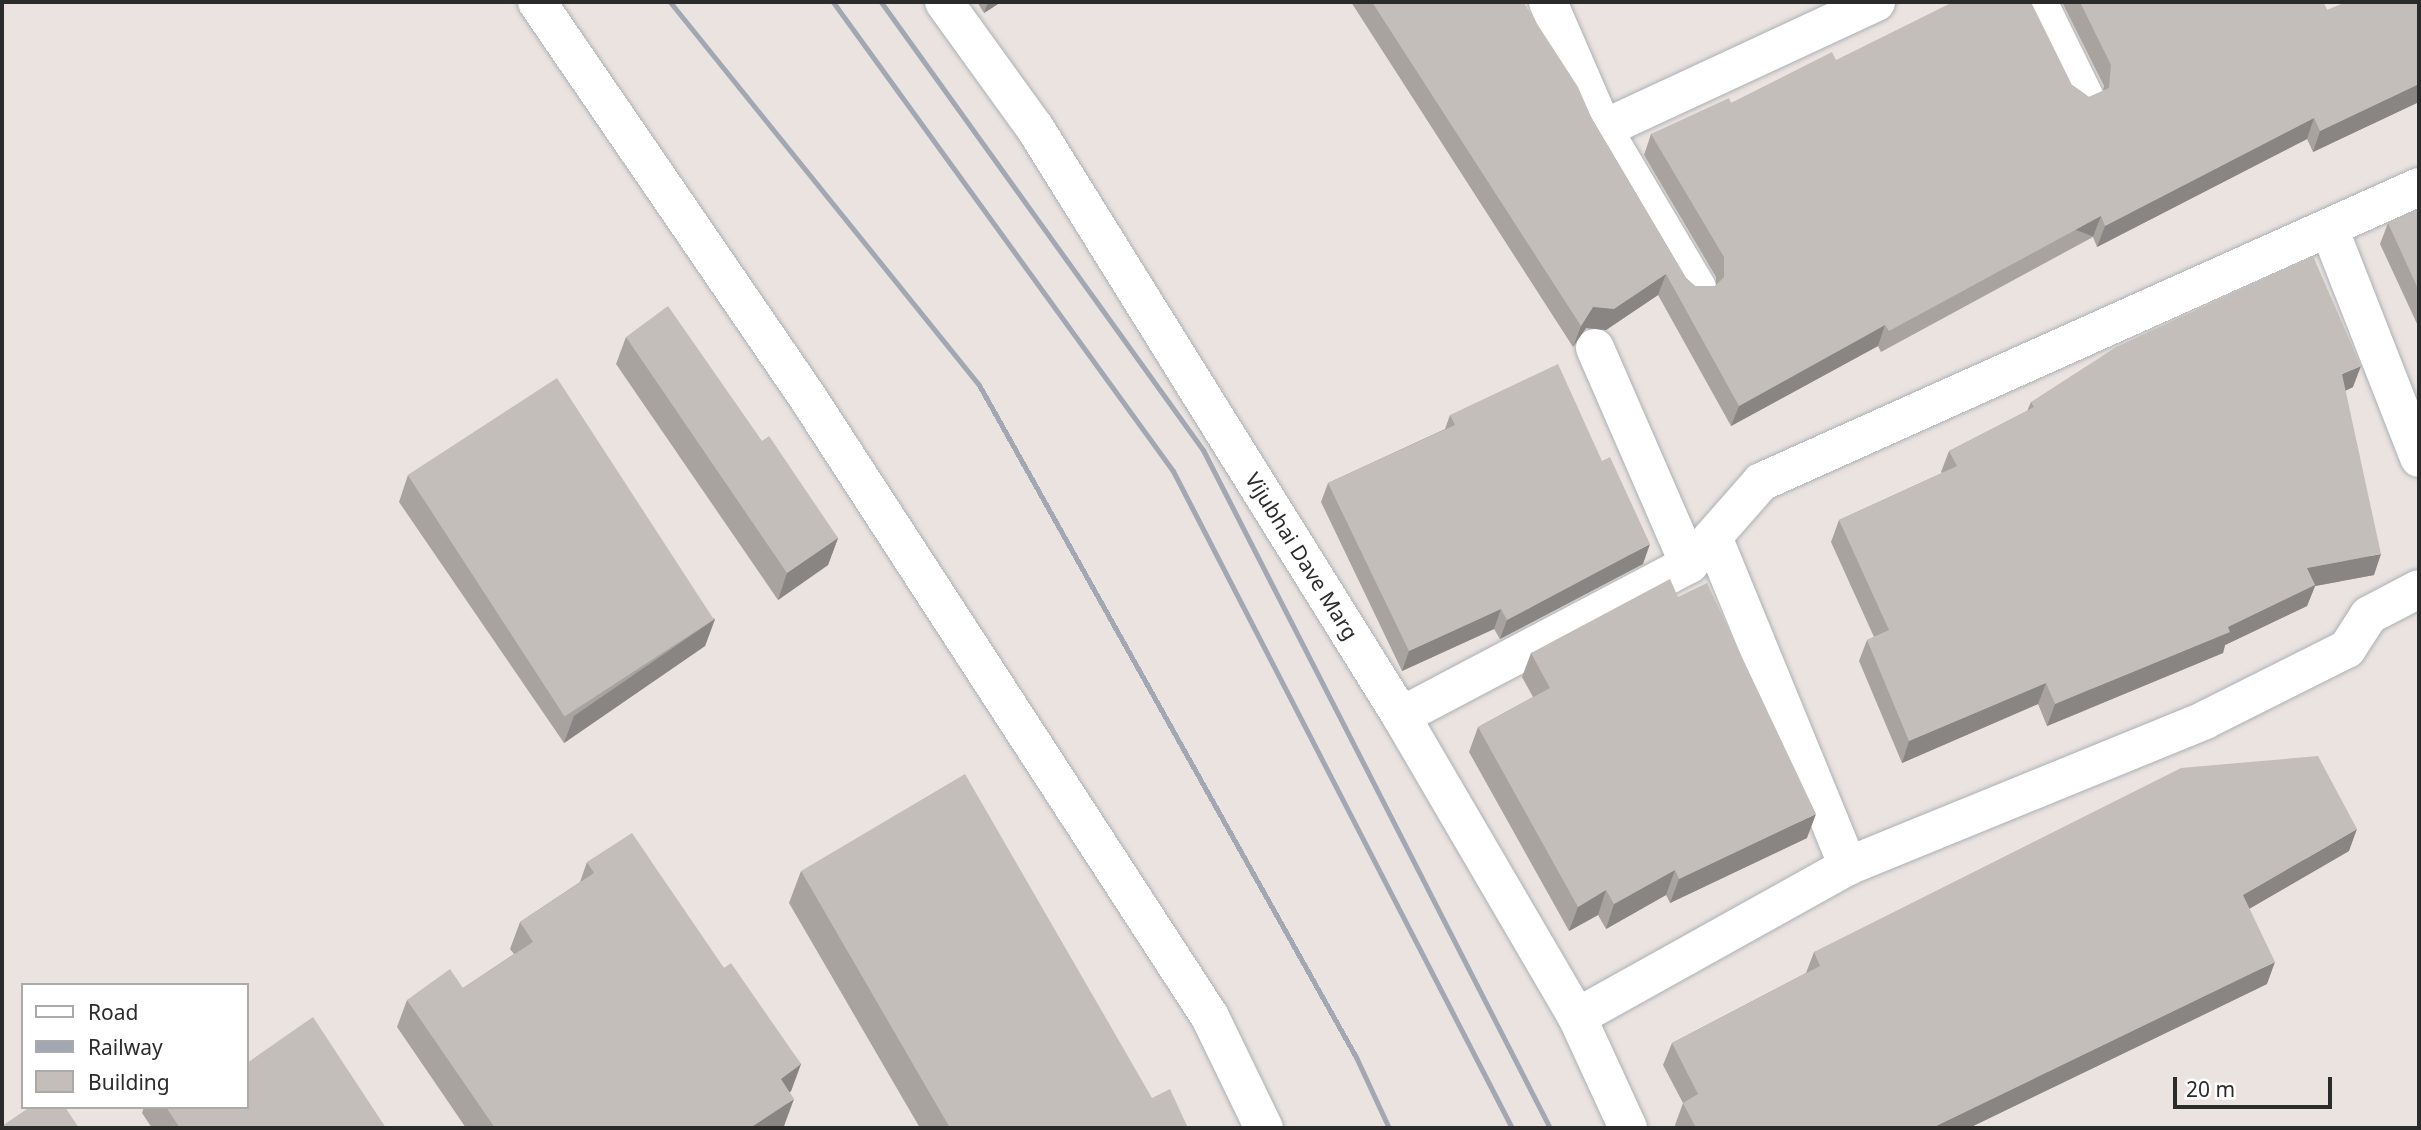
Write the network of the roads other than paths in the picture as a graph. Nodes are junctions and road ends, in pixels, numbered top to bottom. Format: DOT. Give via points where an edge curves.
graph roads {
  1 [pos="537,2"];
  2 [pos="944,2"];
  3 [pos="1548,2"];
  4 [pos="1876,2"];
  5 [pos="2038,2"];
  6 [pos="2084,96"];
  7 [pos="1603,129"];
  8 [pos="2419,187"];
  9 [pos="2329,229"];
  10 [pos="1697,288"];
  11 [pos="1595,348"];
  12 [pos="2419,458"];
  13 [pos="1701,551"];
  14 [pos="2419,589"];
  15 [pos="1401,716"];
  16 [pos="1848,866"];
  17 [pos="1577,1017"];
  18 [pos="1264,1128"];
  19 [pos="1628,1128"];
  1 -- 18 [label="street" via="810,401 1210,1017"];
  2 -- 15 [label="street, Vijubhai Dave Marg" via="1035,128"];
  3 -- 7 [label="street"];
  4 -- 7 [label="street"];
  5 -- 6 [label="street"];
  7 -- 10 [label="street"];
  8 -- 9 [label="street"];
  9 -- 12 [label="street"];
  9 -- 13 [label="street" via="1762,482"];
  11 -- 13 [label="street"];
  13 -- 15 [label="street"];
  13 -- 16 [label="street"];
  14 -- 16 [label="street" via="2369,615 2347,649 2206,720"];
  15 -- 17 [label="street, Vijubhai Dave Marg"];
  16 -- 17 [label="street"];
  17 -- 19 [label="street, Vijubhai Dave Marg"];
}
